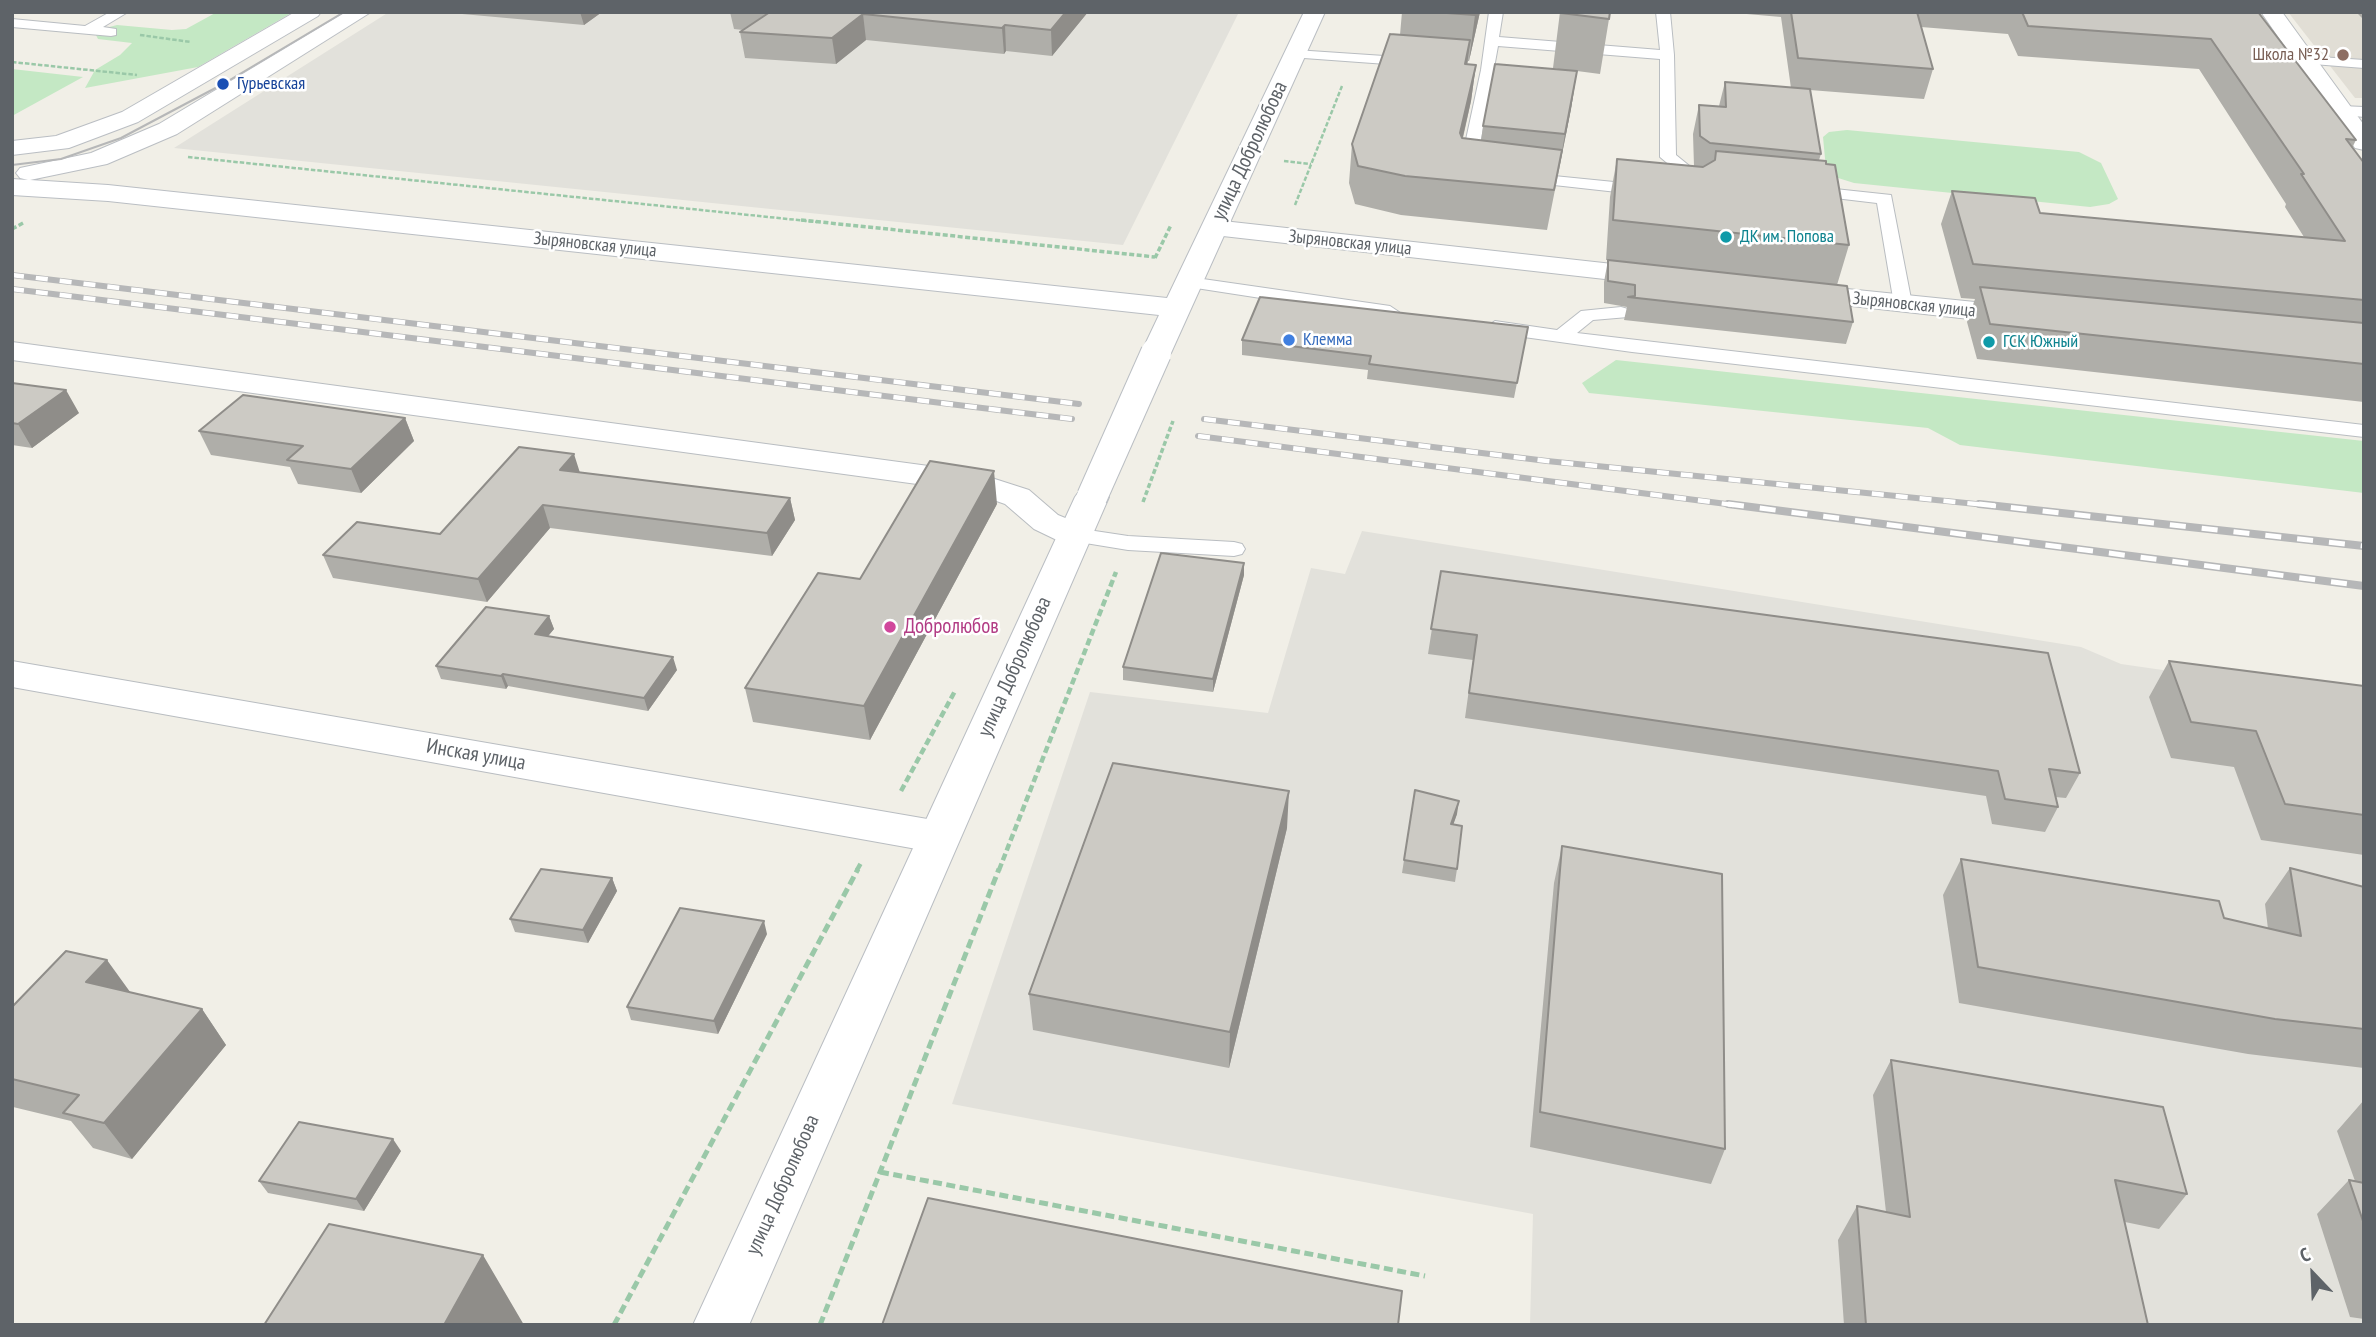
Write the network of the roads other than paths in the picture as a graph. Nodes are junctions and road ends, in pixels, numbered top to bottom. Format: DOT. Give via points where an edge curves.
graph roads {
  1 [pos="121,12"];
  2 [pos="311,12"];
  3 [pos="361,12"];
  4 [pos="1315,12"];
  5 [pos="1496,12"];
  6 [pos="1663,12"];
  7 [pos="2271,12"];
  8 [pos="12,23"];
  9 [pos="87,30"];
  10 [pos="111,32"];
  11 [pos="1492,41"];
  12 [pos="1296,54"];
  13 [pos="1667,55"];
  14 [pos="2305,60"];
  15 [pos="1429,63"];
  16 [pos="2364,64"];
  17 [pos="2352,112"];
  18 [pos="2364,143"];
  19 [pos="23,147"];
  20 [pos="75,166"];
  21 [pos="1479,173"];
  22 [pos="12,175"];
  23 [pos="1507,176"];
  24 [pos="12,187"];
  25 [pos="1791,189"];
  26 [pos="1656,192"];
  27 [pos="108,193"];
  28 [pos="1684,195"];
  29 [pos="1214,228"];
  30 [pos="1683,280"];
  31 [pos="1765,289"];
  32 [pos="1184,295"];
  33 [pos="1903,304"];
  34 [pos="1621,313"];
  35 [pos="1415,316"];
  36 [pos="2052,318"];
  37 [pos="1482,325"];
  38 [pos="1561,336"];
  39 [pos="12,351"];
  40 [pos="2364,431"];
  41 [pos="1083,516"];
  42 [pos="1234,549"];
  43 [pos="12,674"];
  44 [pos="939,837"];
  45 [pos="721,1325"];
  1 -- 9 [label="lane"];
  2 -- 19 [label="street" via="130,117 83,136"];
  3 -- 20 [label="street" via="184,120"];
  4 -- 12 [label="street, улица Добролюбова"];
  5 -- 11 [label="lane"];
  6 -- 13 [label="lane"];
  7 -- 14 [label="street"];
  8 -- 9 [label="lane"];
  9 -- 10 [label="lane"];
  11 -- 13 [label="lane"];
  11 -- 21 [label="lane" via="1482,69 1466,172"];
  12 -- 15 [label="lane"];
  12 -- 29 [label="street, улица Добролюбова"];
  13 -- 28 [label="lane" via="1668,157 1704,180 1697,196"];
  14 -- 16 [label="lane"];
  14 -- 17 [label="street"];
  17 -- 18 [label="street"];
  19 -- 20 [label="street"];
  20 -- 22 [label="street"];
  20 -- 27 [label="street"];
  23 -- 26 [label="lane"];
  24 -- 27 [label="street, Зыряновская улица"];
  25 -- 33 [label="lane" via="1885,199"];
  27 -- 32 [label="street, Зыряновская улица"];
  29 -- 30 [label="street, Зыряновская улица"];
  29 -- 32 [label="street, улица Добролюбова"];
  31 -- 33 [label="street, Зыряновская улица"];
  32 -- 35 [label="lane"];
  32 -- 41 [label="street, улица Добролюбова, bridge"];
  33 -- 36 [label="street, Зыряновская улица"];
  34 -- 38 [label="lane" via="1588,315"];
  37 -- 38 [label="lane"];
  38 -- 40 [label="lane"];
  39 -- 41 [label="street" via="973,482 1017,497 1046,522"];
  41 -- 42 [label="lane" via="1128,543"];
  41 -- 44 [label="street, улица Добролюбова"];
  43 -- 44 [label="street, Инская улица"];
  44 -- 45 [label="street, улица Добролюбова"];
}
